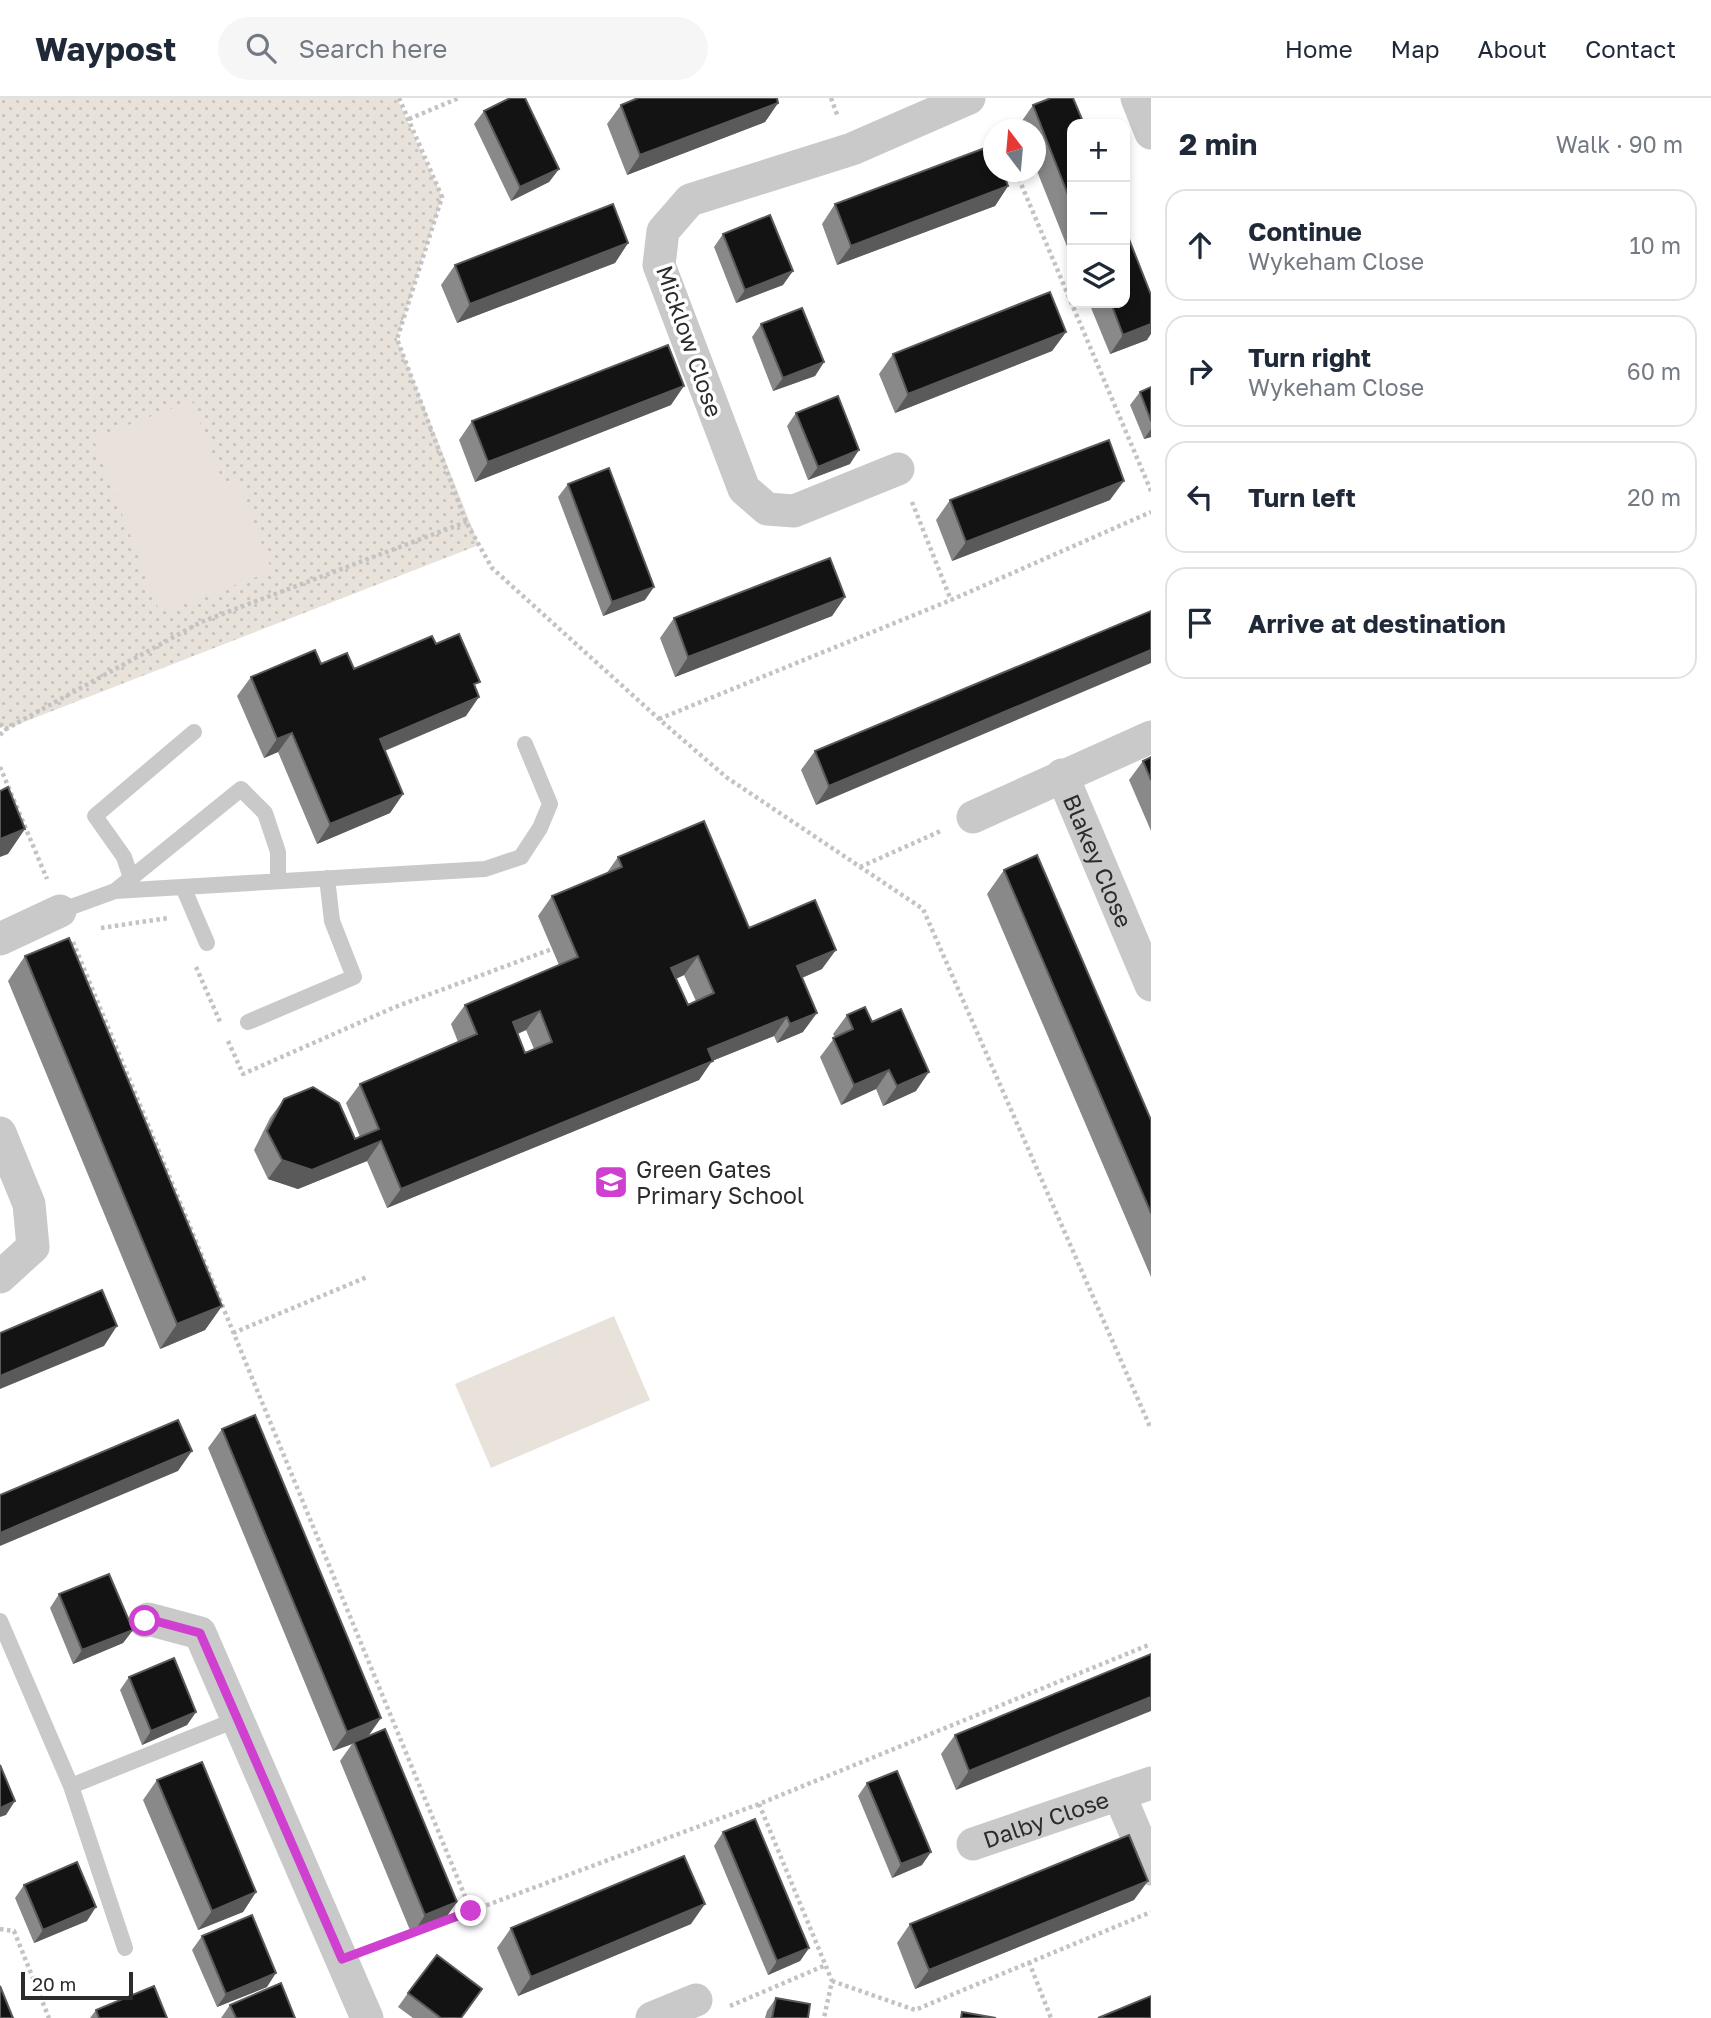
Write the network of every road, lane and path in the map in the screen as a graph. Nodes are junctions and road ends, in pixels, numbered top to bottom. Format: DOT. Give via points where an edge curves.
graph roads {
  1 [pos="399,98"];
  2 [pos="459,98"];
  3 [pos="969,98"];
  4 [pos="1137,98"];
  5 [pos="409,119"];
  6 [pos="1151,134"];
  7 [pos="1020,182"];
  8 [pos="898,469"];
  9 [pos="1151,491"];
  10 [pos="1151,512"];
  11 [pos="466,522"];
  12 [pos="951,600"];
  13 [pos="659,719"];
  14 [pos="0,724"];
  15 [pos="6,729"];
  16 [pos="194,732"];
  17 [pos="0,735"];
  18 [pos="1151,737"];
  19 [pos="526,744"];
  20 [pos="0,767"];
  21 [pos="1062,775"];
  22 [pos="973,817"];
  23 [pos="860,867"];
  24 [pos="131,878"];
  25 [pos="327,878"];
  26 [pos="278,881"];
  27 [pos="183,887"];
  28 [pos="115,891"];
  29 [pos="60,912"];
  30 [pos="0,939"];
  31 [pos="207,943"];
  32 [pos="1151,985"];
  33 [pos="248,1022"];
  34 [pos="0,1133"];
  35 [pos="0,1277"];
  36 [pos="367,1277"];
  37 [pos="233,1332"];
  38 [pos="1151,1429"];
  39 [pos="0,1621"];
  40 [pos="145,1621"];
  41 [pos="1151,1644"];
  42 [pos="238,1719"];
  43 [pos="1151,1783"];
  44 [pos="71,1786"];
  45 [pos="1119,1794"];
  46 [pos="759,1804"];
  47 [pos="972,1844"];
  48 [pos="1151,1869"];
  49 [pos="471,1911"];
  50 [pos="1151,1912"];
  51 [pos="432,1925"];
  52 [pos="0,1929"];
  53 [pos="419,1930"];
  54 [pos="125,1948"];
  55 [pos="342,1959"];
  56 [pos="1028,1962"];
  57 [pos="826,1965"];
  58 [pos="832,1981"];
  59 [pos="696,2000"];
  60 [pos="48,2018"];
  61 [pos="367,2018"];
  62 [pos="652,2018"];
  63 [pos="824,2018"];
  64 [pos="1051,2018"];
  1 -- 5 [label="path"];
  2 -- 5 [label="path"];
  3 -- 8 [label="street, Micklow Close" via="852,149 690,200 663,231 659,265 744,489 767,509 794,511"];
  4 -- 6 [label="street"];
  5 -- 11 [label="path" via="442,197 397,339"];
  7 -- 9 [label="path"];
  8 -- 12 [label="path"];
  10 -- 12 [label="path"];
  11 -- 13 [label="path" via="492,568"];
  11 -- 15 [label="path" via="201,622"];
  12 -- 13 [label="path"];
  13 -- 23 [label="path" via="726,777"];
  14 -- 15 [label="path"];
  15 -- 17 [label="path"];
  16 -- 24 [label="lane" via="95,816 124,857"];
  18 -- 21 [label="street, Blakey Close"];
  19 -- 25 [label="lane" via="550,804 522,857 485,869"];
  20 -- 29 [label="path"];
  21 -- 22 [label="street, Blakey Close"];
  21 -- 32 [label="street, Blakey Close"];
  22 -- 23 [label="path"];
  23 -- 38 [label="path" via="923,909"];
  24 -- 26 [label="lane" via="241,789 265,813 278,852"];
  24 -- 28 [label="lane"];
  25 -- 26 [label="lane"];
  25 -- 33 [label="lane" via="332,921 354,977"];
  26 -- 27 [label="lane"];
  27 -- 28 [label="lane"];
  27 -- 31 [label="lane"];
  28 -- 29 [label="lane"];
  29 -- 30 [label="street"];
  29 -- 37 [label="path"];
  34 -- 35 [label="street" via="29,1204 33,1247"];
  36 -- 37 [label="path"];
  37 -- 49 [label="path"];
  39 -- 44 [label="lane"];
  40 -- 42 [label="street" via="200,1633"];
  41 -- 46 [label="path"];
  42 -- 44 [label="lane"];
  42 -- 55 [label="street"];
  43 -- 45 [label="street, Dalby Close"];
  44 -- 54 [label="lane"];
  45 -- 47 [label="street, Dalby Close"];
  45 -- 48 [label="street, Dalby Close"];
  46 -- 49 [label="path"];
  46 -- 57 [label="path"];
  49 -- 51 [label="path"];
  50 -- 56 [label="path"];
  52 -- 60 [label="path" via="14,1931"];
  53 -- 55 [label="path"];
  55 -- 61 [label="street"];
  56 -- 58 [label="path" via="915,2010"];
  56 -- 64 [label="path"];
  57 -- 58 [label="path"];
  57 -- 59 [label="path" via="727,2008"];
  58 -- 63 [label="path"];
  59 -- 62 [label="street"];
}
